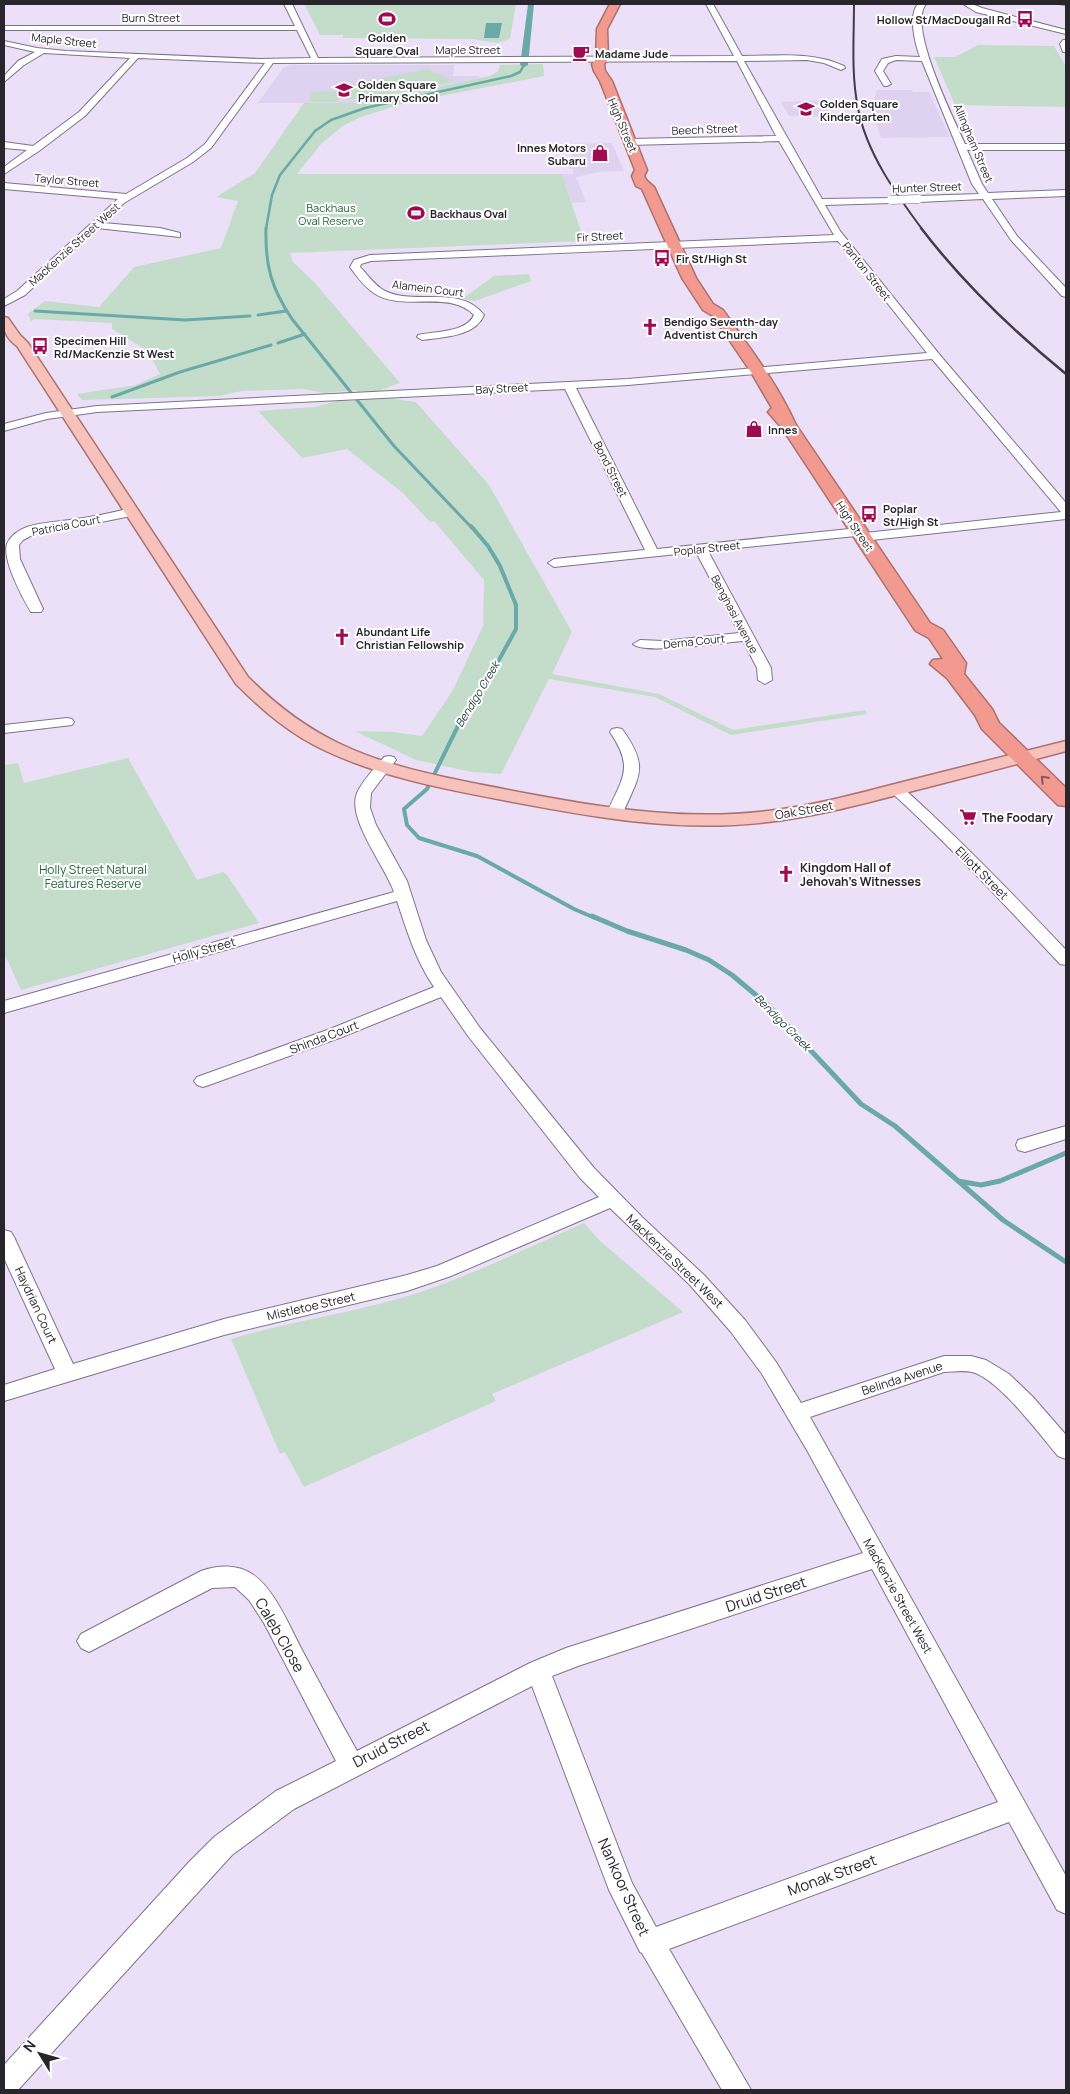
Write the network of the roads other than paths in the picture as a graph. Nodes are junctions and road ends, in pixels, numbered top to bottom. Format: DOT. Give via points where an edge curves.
graph roads {
  1 [pos="288,4"];
  2 [pos="615,4"];
  3 [pos="710,4"];
  4 [pos="921,4"];
  5 [pos="967,4"];
  6 [pos="4,28"];
  7 [pos="299,28"];
  8 [pos="1066,32"];
  9 [pos="1066,42"];
  10 [pos="4,43"];
  11 [pos="1066,50"];
  12 [pos="42,51"];
  13 [pos="136,56"];
  14 [pos="602,59"];
  15 [pos="741,59"];
  16 [pos="924,59"];
  17 [pos="271,61"];
  18 [pos="315,61"];
  19 [pos="841,68"];
  20 [pos="4,80"];
  21 [pos="887,84"];
  22 [pos="782,138"];
  23 [pos="630,142"];
  24 [pos="4,144"];
  25 [pos="962,147"];
  26 [pos="1066,147"];
  27 [pos="36,149"];
  28 [pos="4,171"];
  29 [pos="4,186"];
  30 [pos="1066,193"];
  31 [pos="984,196"];
  32 [pos="127,197"];
  33 [pos="819,202"];
  34 [pos="94,225"];
  35 [pos="178,236"];
  36 [pos="841,238"];
  37 [pos="674,245"];
  38 [pos="360,260"];
  39 [pos="1066,294"];
  40 [pos="4,303"];
  41 [pos="4,311"];
  42 [pos="4,321"];
  43 [pos="422,336"];
  44 [pos="22,343"];
  45 [pos="935,356"];
  46 [pos="752,372"];
  47 [pos="568,384"];
  48 [pos="69,412"];
  49 [pos="4,428"];
  50 [pos="1066,510"];
  51 [pos="132,512"];
  52 [pos="1066,515"];
  53 [pos="861,534"];
  54 [pos="701,549"];
  55 [pos="653,553"];
  56 [pos="554,563"];
  57 [pos="36,609"];
  58 [pos="747,636"];
  59 [pos="640,644"];
  60 [pos="765,680"];
  61 [pos="67,722"];
  62 [pos="4,729"];
  63 [pos="617,732"];
  64 [pos="1066,746"];
  65 [pos="1032,755"];
  66 [pos="386,764"];
  67 [pos="1066,776"];
  68 [pos="896,789"];
  69 [pos="1066,800"];
  70 [pos="614,815"];
  71 [pos="404,894"];
  72 [pos="1066,960"];
  73 [pos="443,990"];
  74 [pos="4,1007"];
  75 [pos="203,1081"];
  76 [pos="1066,1132"];
  77 [pos="1024,1146"];
  78 [pos="612,1199"];
  79 [pos="4,1236"];
  80 [pos="67,1374"];
  81 [pos="4,1393"];
  82 [pos="797,1413"];
  83 [pos="1066,1450"];
  84 [pos="877,1558"];
  85 [pos="88,1641"];
  86 [pos="538,1670"];
  87 [pos="351,1765"];
  88 [pos="1015,1808"];
  89 [pos="1066,1901"];
  90 [pos="649,1943"];
  91 [pos="4,2084"];
  92 [pos="737,2090"];
  1 -- 7 [label="street"];
  2 -- 14 [label="highway, High Street" via="602,29"];
  3 -- 15 [label="street, Panton Street"];
  4 -- 16 [label="street, Allingham Street" via="917,20"];
  5 -- 8 [label="street" via="979,10"];
  6 -- 7 [label="street, Burn Street"];
  7 -- 18 [label="street"];
  9 -- 11 [label="street"];
  10 -- 12 [label="street, Maple Street"];
  12 -- 13 [label="street, Maple Street"];
  12 -- 20 [label="street" via="25,60"];
  13 -- 17 [label="street, Maple Street"];
  13 -- 27 [label="street" via="89,108"];
  14 -- 15 [label="street, Maple Street"];
  14 -- 18 [label="street, Maple Street"];
  14 -- 23 [label="highway, High Street" via="598,64 599,72 605,79"];
  15 -- 19 [label="street, Maple Street" via="816,59"];
  15 -- 22 [label="street, Panton Street"];
  16 -- 21 [label="street" via="885,61 878,71"];
  16 -- 25 [label="street, Allingham Street"];
  17 -- 18 [label="street, Maple Street"];
  17 -- 32 [label="street, MacKenzie Street West" via="208,146"];
  22 -- 23 [label="street, Beech Street"];
  22 -- 33 [label="street, Panton Street"];
  23 -- 37 [label="highway, High Street" via="641,170 638,176 648,187"];
  24 -- 27 [label="street"];
  25 -- 26 [label="street"];
  25 -- 31 [label="street, Allingham Street"];
  27 -- 28 [label="street"];
  29 -- 32 [label="street, Taylor Street"];
  30 -- 31 [label="street, Hunter Street"];
  31 -- 33 [label="street, Hunter Street, bridge"];
  31 -- 39 [label="street, Allingham Street" via="1014,238"];
  32 -- 34 [label="street, MacKenzie Street West"];
  33 -- 36 [label="street, Panton Street"];
  34 -- 35 [label="street" via="160,231"];
  34 -- 40 [label="street, MacKenzie Street West" via="21,293"];
  36 -- 37 [label="street, Fir Street"];
  36 -- 45 [label="street, Panton Street"];
  37 -- 38 [label="street, Fir Street"];
  37 -- 46 [label="highway, High Street" via="682,266 708,307 707,315"];
  38 -- 43 [label="street, Alamein Court" via="355,267 380,293 460,303 472,307 479,315 477,321 468,327"];
  41 -- 44 [label="main road" via="17,323 24,337"];
  42 -- 44 [label="main road"];
  44 -- 48 [label="main road"];
  45 -- 46 [label="street, Bay Street"];
  45 -- 50 [label="street, Panton Street"];
  46 -- 47 [label="street, Bay Street"];
  46 -- 53 [label="highway, High Street" via="765,400 788,425"];
  47 -- 48 [label="street, Bay Street"];
  47 -- 55 [label="street, Bond Street"];
  48 -- 49 [label="street, Bay Street"];
  48 -- 51 [label="main road"];
  51 -- 57 [label="street, Patricia Court" via="40,528 17,539 13,552"];
  51 -- 66 [label="main road" via="219,643 298,715"];
  52 -- 53 [label="street, Poplar Street"];
  53 -- 54 [label="street, Poplar Street"];
  53 -- 65 [label="highway, High Street" via="923,627 922,637 940,664 954,674 985,713 989,725"];
  54 -- 55 [label="street, Poplar Street"];
  54 -- 58 [label="street, Benghasi Avenue"];
  55 -- 56 [label="street, Poplar Street"];
  58 -- 59 [label="street, Derna Court" via="663,645"];
  58 -- 60 [label="street, Benghasi Avenue" via="764,668"];
  61 -- 62 [label="street"];
  63 -- 70 [label="street" via="625,743 633,771"];
  64 -- 65 [label="main road, Oak Street"];
  65 -- 67 [label="highway, High Street"];
  65 -- 68 [label="main road, Oak Street"];
  69 -- 65 [label="highway, High Street, one-way"];
  66 -- 70 [label="main road, Oak Street"];
  66 -- 71 [label="street, MacKenzie Street West" via="364,793 362,808"];
  68 -- 70 [label="main road, Oak Street" via="814,810 741,820 664,820"];
  68 -- 72 [label="street, Elliott Street" via="973,861"];
  71 -- 73 [label="street, MacKenzie Street West" via="425,958"];
  71 -- 74 [label="street, Holly Street"];
  73 -- 75 [label="street, Shinda Court" via="336,1034"];
  73 -- 78 [label="street, MacKenzie Street West" via="574,1157"];
  76 -- 77 [label="street"];
  78 -- 80 [label="street, Mistletoe Street" via="444,1271 407,1283 224,1327"];
  78 -- 82 [label="street, MacKenzie Street West" via="723,1308 753,1346"];
  79 -- 80 [label="street, Haydrian Court"];
  80 -- 81 [label="street, Mistletoe Street"];
  82 -- 83 [label="street, Belinda Avenue" via="944,1364 967,1363 998,1376"];
  82 -- 84 [label="street, MacKenzie Street West"];
  84 -- 86 [label="street, Druid Street"];
  84 -- 88 [label="street, MacKenzie Street West"];
  85 -- 87 [label="street, Caleb Close" via="209,1578 239,1578 252,1587 272,1616"];
  86 -- 87 [label="street, Druid Street"];
  86 -- 90 [label="street, Nankoor Street" via="622,1890"];
  87 -- 91 [label="street, Druid Street" via="285,1800 223,1846"];
  88 -- 89 [label="street, MacKenzie Street West"];
  88 -- 90 [label="street, Monak Street"];
  90 -- 92 [label="street, Nankoor Street"];
}
